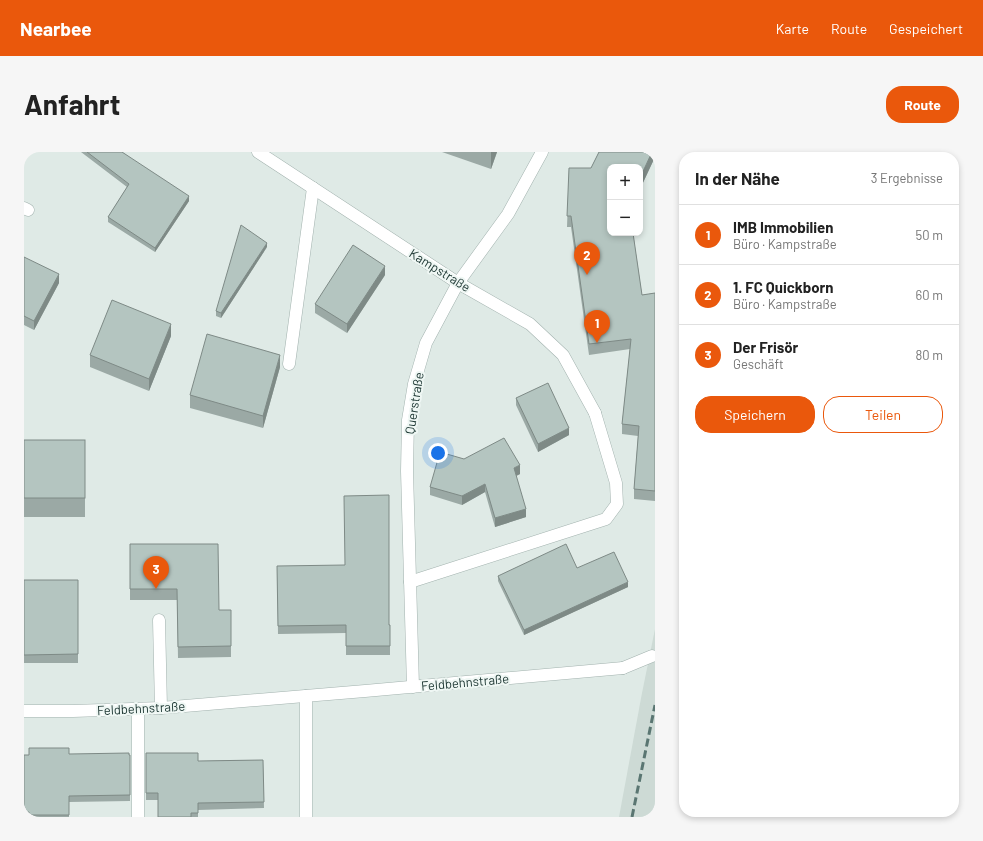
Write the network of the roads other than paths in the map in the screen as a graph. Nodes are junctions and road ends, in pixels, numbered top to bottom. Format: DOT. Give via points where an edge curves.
graph roads {
  1 [pos="258,152"];
  2 [pos="542,152"];
  3 [pos="313,188"];
  4 [pos="458,283"];
  5 [pos="290,364"];
  6 [pos="410,582"];
  7 [pos="159,620"];
  8 [pos="652,656"];
  9 [pos="413,687"];
  10 [pos="306,696"];
  11 [pos="161,708"];
  12 [pos="138,709"];
  13 [pos="24,711"];
  14 [pos="138,817"];
  15 [pos="306,817"];
  1 -- 3 [label="street, Kampstraße"];
  2 -- 4 [label="street, Querstraße" via="508,214"];
  3 -- 4 [label="street, Kampstraße"];
  3 -- 5 [label="street"];
  4 -- 6 [label="street, Querstraße" via="426,343 414,384 408,420"];
  4 -- 6 [label="street, Kampstraße" via="530,324 563,355 595,413 616,483 617,504 606,519"];
  6 -- 9 [label="street, Querstraße"];
  7 -- 11 [label="street"];
  8 -- 9 [label="street, Feldbehnstraße" via="623,668"];
  9 -- 10 [label="street, Feldbehnstraße"];
  10 -- 11 [label="street, Feldbehnstraße"];
  10 -- 15 [label="street"];
  11 -- 12 [label="street, Feldbehnstraße"];
  12 -- 13 [label="street, Feldbehnstraße"];
  12 -- 14 [label="street"];
}
